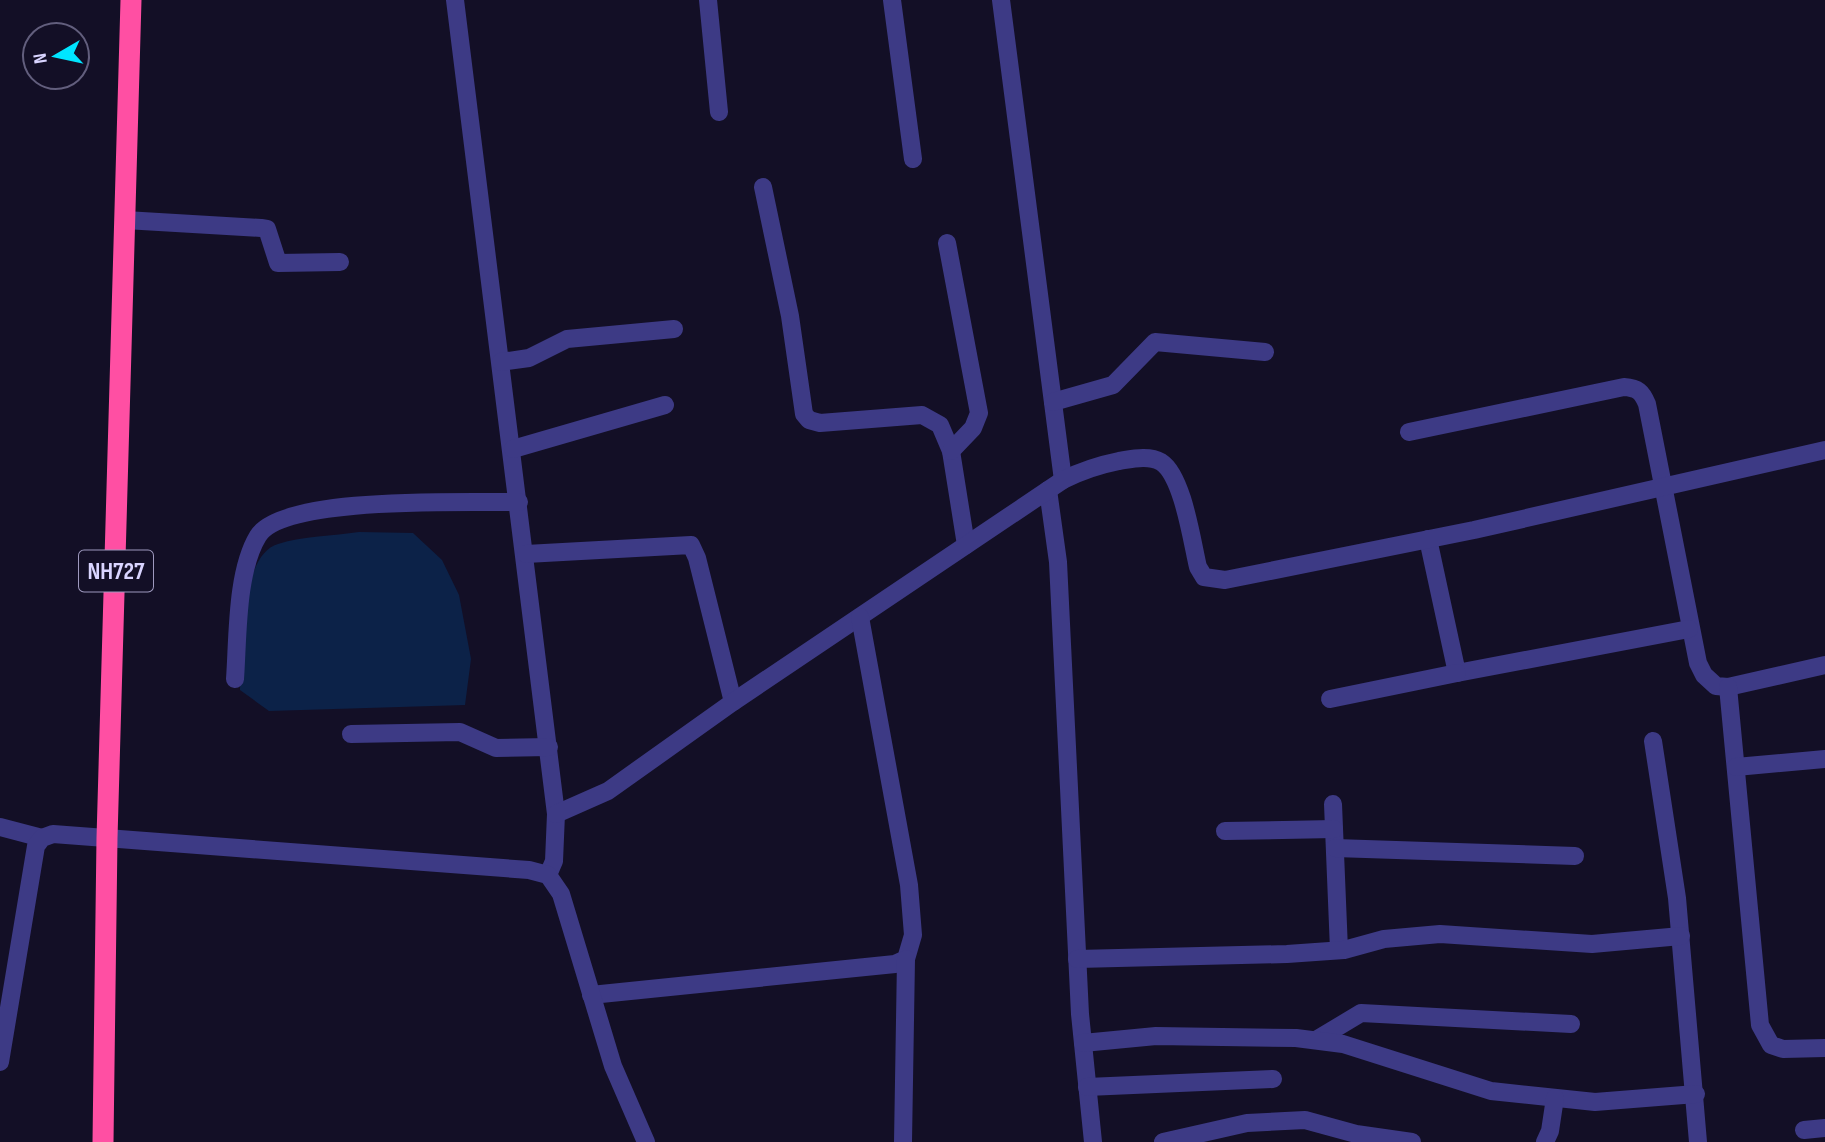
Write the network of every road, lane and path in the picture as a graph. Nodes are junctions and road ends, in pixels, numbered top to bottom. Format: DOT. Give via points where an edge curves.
graph roads {
  1 [pos="131,0"];
  2 [pos="455,0"];
  3 [pos="708,0"];
  4 [pos="892,0"];
  5 [pos="1001,0"];
  6 [pos="719,111"];
  7 [pos="913,159"];
  8 [pos="763,187"];
  9 [pos="125,220"];
  10 [pos="947,243"];
  11 [pos="340,262"];
  12 [pos="674,329"];
  13 [pos="1265,352"];
  14 [pos="501,362"];
  15 [pos="1053,402"];
  16 [pos="665,405"];
  17 [pos="1409,432"];
  18 [pos="513,449"];
  19 [pos="1825,450"];
  20 [pos="951,451"];
  21 [pos="1055,485"];
  22 [pos="1664,489"];
  23 [pos="519,502"];
  24 [pos="1428,539"];
  25 [pos="966,545"];
  26 [pos="526,554"];
  27 [pos="860,617"];
  28 [pos="1689,629"];
  29 [pos="1825,665"];
  30 [pos="1457,673"];
  31 [pos="235,679"];
  32 [pos="1728,687"];
  33 [pos="1330,699"];
  34 [pos="733,702"];
  35 [pos="351,734"];
  36 [pos="1653,741"];
  37 [pos="549,747"];
  38 [pos="1825,759"];
  39 [pos="1736,767"];
  40 [pos="1333,804"];
  41 [pos="556,814"];
  42 [pos="0,827"];
  43 [pos="1334,829"];
  44 [pos="1225,831"];
  45 [pos="42,838"];
  46 [pos="107,838"];
  47 [pos="1335,848"];
  48 [pos="1576,856"];
  49 [pos="548,875"];
  50 [pos="1681,936"];
  51 [pos="1339,950"];
  52 [pos="1077,958"];
  53 [pos="906,959"];
  54 [pos="591,995"];
  55 [pos="1571,1024"];
  56 [pos="1316,1040"];
  57 [pos="1083,1043"];
  58 [pos="1825,1048"];
  59 [pos="0,1062"];
  60 [pos="1273,1079"];
  61 [pos="1087,1087"];
  62 [pos="1696,1094"];
  63 [pos="1555,1098"];
  64 [pos="1825,1128"];
  65 [pos="1804,1130"];
  66 [pos="103,1142"];
  67 [pos="646,1142"];
  68 [pos="903,1142"];
  69 [pos="1093,1142"];
  70 [pos="1163,1142"];
  71 [pos="1412,1142"];
  72 [pos="1545,1142"];
  73 [pos="1698,1142"];
  1 -- 9 [label="highway, NH727"];
  2 -- 14 [label="street"];
  3 -- 6 [label="street"];
  4 -- 7 [label="street"];
  5 -- 15 [label="street"];
  8 -- 20 [label="street" via="790,316 804,414 820,423 922,415 940,425"];
  9 -- 11 [label="street" via="267,229 278,263"];
  9 -- 46 [label="highway, NH727"];
  10 -- 20 [label="street" via="979,413 973,428"];
  12 -- 14 [label="street" via="567,340 540,355"];
  13 -- 15 [label="street" via="1155,342 1113,385"];
  14 -- 18 [label="street"];
  15 -- 21 [label="street"];
  16 -- 18 [label="street"];
  17 -- 22 [label="street" via="1634,388 1647,404"];
  18 -- 23 [label="street"];
  19 -- 22 [label="street"];
  20 -- 25 [label="street"];
  21 -- 24 [label="street" via="1080,471 1131,459 1160,461 1180,493 1198,567 1204,577 1212,579"];
  21 -- 25 [label="street"];
  21 -- 52 [label="street"];
  22 -- 24 [label="street"];
  22 -- 28 [label="street"];
  23 -- 26 [label="street"];
  23 -- 31 [label="street" via="341,505 265,529 258,536 242,585"];
  24 -- 30 [label="street"];
  25 -- 27 [label="street"];
  26 -- 34 [label="street" via="691,545"];
  26 -- 37 [label="street"];
  27 -- 34 [label="street"];
  27 -- 53 [label="street" via="909,885 913,935"];
  28 -- 30 [label="street"];
  28 -- 32 [label="street" via="1704,675 1716,686"];
  29 -- 32 [label="street"];
  30 -- 33 [label="street"];
  32 -- 39 [label="street"];
  34 -- 41 [label="street" via="608,791"];
  35 -- 37 [label="street" via="460,732 496,748"];
  36 -- 50 [label="street"];
  37 -- 41 [label="street"];
  38 -- 39 [label="street"];
  39 -- 58 [label="street" via="1760,1025 1771,1045"];
  40 -- 43 [label="street"];
  41 -- 49 [label="street" via="554,861"];
  42 -- 45 [label="street"];
  43 -- 44 [label="street"];
  43 -- 47 [label="street"];
  45 -- 46 [label="street" via="53,834"];
  45 -- 59 [label="street" via="36,846"];
  46 -- 49 [label="street"];
  46 -- 66 [label="highway, NH727"];
  47 -- 48 [label="street"];
  47 -- 51 [label="street"];
  49 -- 54 [label="street" via="561,894"];
  50 -- 51 [label="street" via="1592,944 1440,934 1384,939"];
  50 -- 62 [label="street"];
  51 -- 52 [label="street"];
  52 -- 57 [label="street"];
  53 -- 54 [label="street" via="895,964"];
  53 -- 68 [label="street"];
  54 -- 67 [label="street" via="613,1066"];
  55 -- 56 [label="street" via="1362,1013"];
  56 -- 57 [label="street" via="1156,1036"];
  56 -- 63 [label="street" via="1343,1044 1491,1091"];
  57 -- 61 [label="street"];
  60 -- 61 [label="street"];
  61 -- 69 [label="street"];
  62 -- 63 [label="street" via="1595,1102"];
  62 -- 73 [label="street"];
  63 -- 72 [label="street"];
  64 -- 65 [label="street"];
  70 -- 71 [label="street" via="1247,1123 1305,1120"];
}
